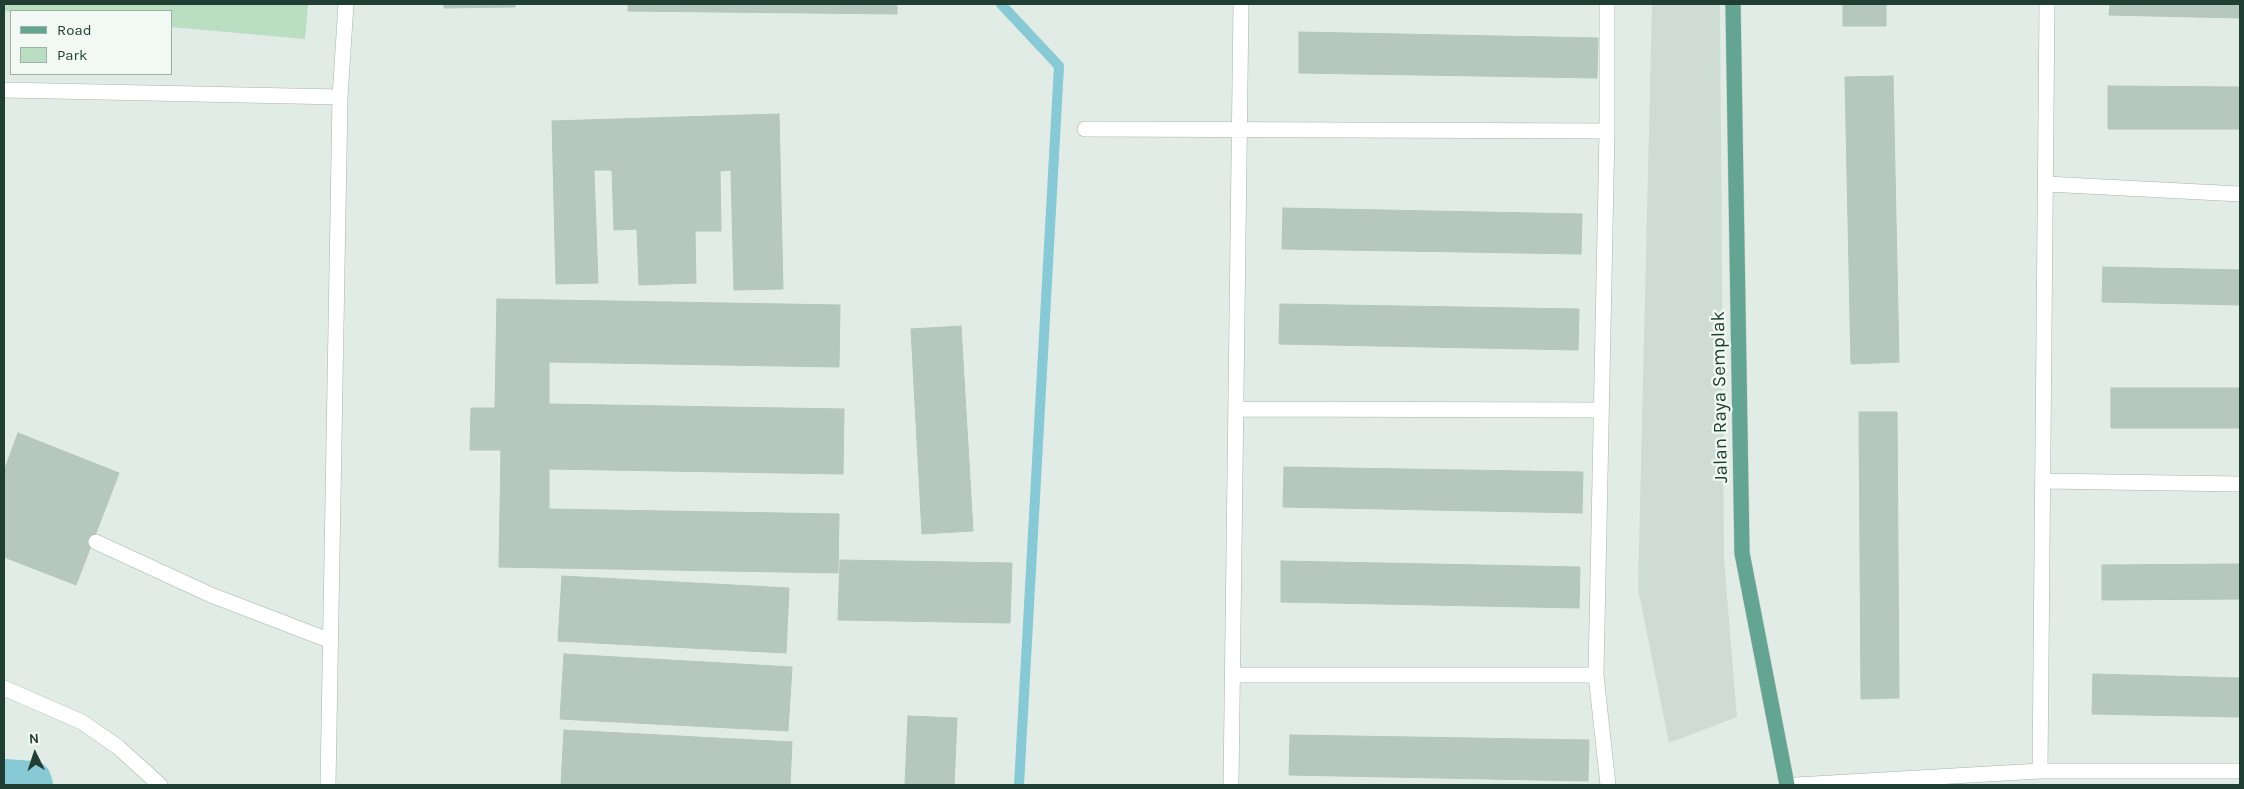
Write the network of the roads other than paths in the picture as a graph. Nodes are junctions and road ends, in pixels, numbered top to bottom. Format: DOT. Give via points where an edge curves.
graph roads {
  1 [pos="346,4"];
  2 [pos="1241,4"];
  3 [pos="1607,4"];
  4 [pos="1733,4"];
  5 [pos="2047,4"];
  6 [pos="4,90"];
  7 [pos="340,97"];
  8 [pos="1085,128"];
  9 [pos="1239,130"];
  10 [pos="1607,131"];
  11 [pos="2046,184"];
  12 [pos="2240,194"];
  13 [pos="1237,409"];
  14 [pos="1600,410"];
  15 [pos="2043,481"];
  16 [pos="2240,484"];
  17 [pos="96,542"];
  18 [pos="331,641"];
  19 [pos="1233,675"];
  20 [pos="1596,675"];
  21 [pos="4,688"];
  22 [pos="2040,771"];
  23 [pos="2240,771"];
  24 [pos="160,785"];
  25 [pos="328,785"];
  26 [pos="1231,785"];
  27 [pos="1608,785"];
  28 [pos="1787,785"];
  29 [pos="1796,785"];
  1 -- 7 [label="street"];
  2 -- 9 [label="street"];
  3 -- 10 [label="street"];
  4 -- 28 [label="main road, Jalan Raya Semplak" via="1742,554"];
  5 -- 11 [label="street"];
  6 -- 7 [label="street"];
  7 -- 18 [label="street"];
  8 -- 9 [label="street"];
  9 -- 10 [label="street"];
  9 -- 13 [label="street"];
  10 -- 14 [label="street"];
  11 -- 12 [label="street"];
  11 -- 15 [label="street"];
  13 -- 14 [label="street"];
  13 -- 19 [label="street"];
  14 -- 20 [label="street"];
  15 -- 16 [label="street"];
  15 -- 22 [label="street"];
  17 -- 18 [label="street" via="211,595"];
  18 -- 25 [label="street"];
  19 -- 20 [label="street"];
  19 -- 26 [label="street"];
  20 -- 27 [label="street"];
  21 -- 24 [label="street" via="82,722 118,747"];
  22 -- 23 [label="street"];
  22 -- 29 [label="street"];
}
